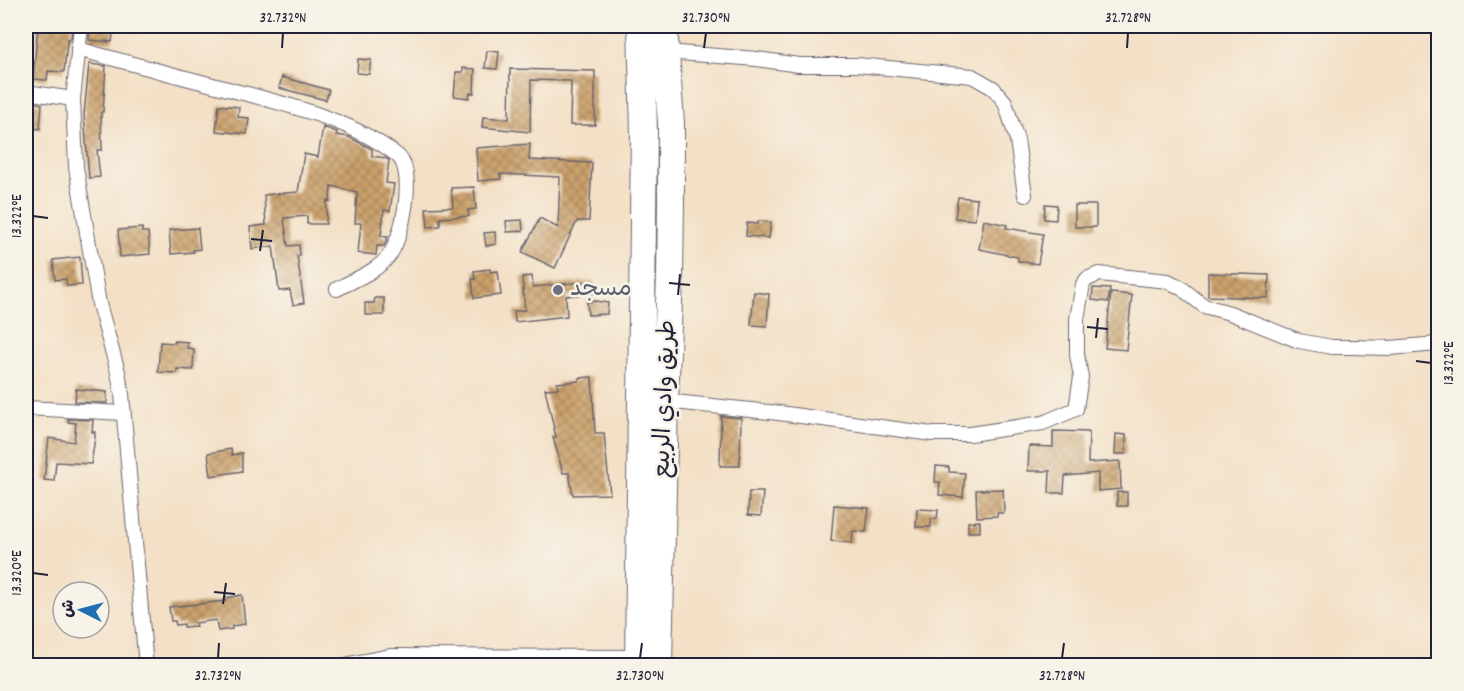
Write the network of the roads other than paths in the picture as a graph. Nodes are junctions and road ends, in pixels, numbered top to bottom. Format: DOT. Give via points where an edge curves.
graph roads {
  1 [pos="81,26"];
  2 [pos="641,26"];
  3 [pos="664,26"];
  4 [pos="78,49"];
  5 [pos="666,52"];
  6 [pos="26,92"];
  7 [pos="73,99"];
  8 [pos="1025,195"];
  9 [pos="337,289"];
  10 [pos="1438,344"];
  11 [pos="664,401"];
  12 [pos="26,408"];
  13 [pos="123,413"];
  14 [pos="645,663"];
  15 [pos="146,666"];
  16 [pos="339,666"];
  1 -- 4 [label="street"];
  2 -- 14 [label="highway"];
  3 -- 5 [label="highway, طريق وادي الربيع"];
  4 -- 7 [label="street"];
  4 -- 9 [label="street" via="330,119 398,156 407,174 407,192 394,248 375,268"];
  5 -- 8 [label="street" via="972,76 993,88 1005,102 1017,140"];
  5 -- 11 [label="highway, طريق وادي الربيع" via="671,202"];
  6 -- 7 [label="street"];
  7 -- 13 [label="street" via="76,167 89,251 118,372"];
  10 -- 11 [label="street" via="1332,347 1299,341 1204,306 1168,281 1100,274 1083,284 1077,319 1081,378 1076,409 1043,423 970,434 932,434"];
  11 -- 14 [label="highway, طريق وادي الربيع"];
  12 -- 13 [label="street"];
  13 -- 15 [label="street"];
  14 -- 16 [label="street" via="390,656"];
}
